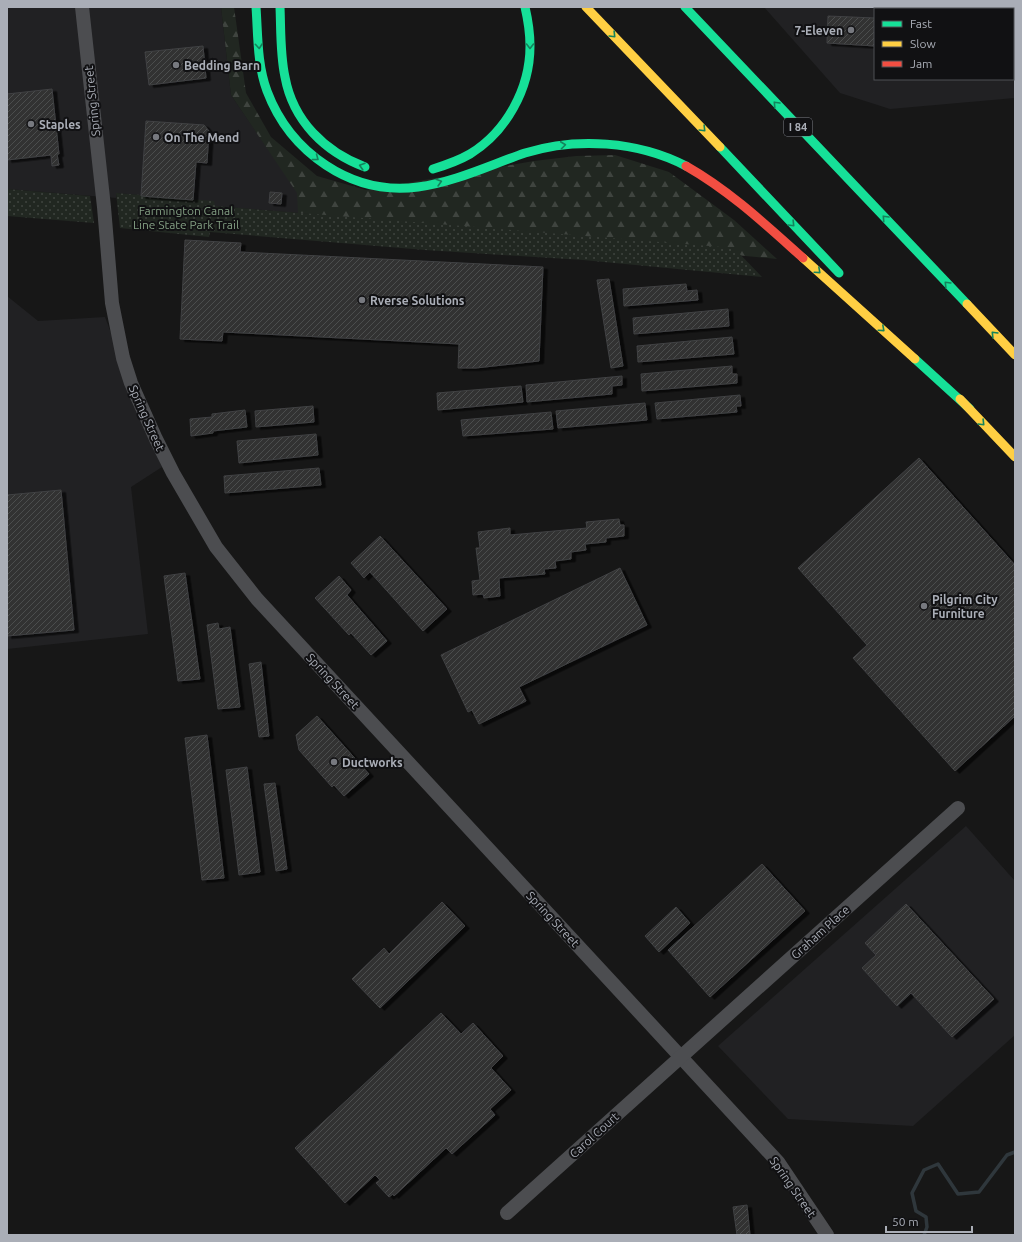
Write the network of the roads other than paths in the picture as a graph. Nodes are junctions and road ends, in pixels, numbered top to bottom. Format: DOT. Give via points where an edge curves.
graph roads {
  1 [pos="82,7"];
  2 [pos="256,7"];
  3 [pos="280,7"];
  4 [pos="526,7"];
  5 [pos="586,7"];
  6 [pos="685,7"];
  7 [pos="372,169"];
  8 [pos="422,171"];
  9 [pos="848,281"];
  10 [pos="879,314"];
  11 [pos="1015,355"];
  12 [pos="970,409"];
  13 [pos="1015,457"];
  14 [pos="958,808"];
  15 [pos="682,1057"];
  16 [pos="507,1213"];
  17 [pos="827,1235"];
  1 -- 15 [label="street, Spring Street" via="112,304 131,383 173,473 216,547 256,598"];
  2 -- 12 [label="highway, one-way" via="262,70 275,110 300,144 332,169 350,177 385,186 416,187 450,179 537,150 573,144 625,147 667,158 730,195"];
  7 -- 3 [label="highway, one-way" via="355,164 326,146 301,118 286,86"];
  4 -- 8 [label="highway, one-way" via="531,48 523,90 514,108 502,126 475,151 461,159"];
  5 -- 9 [label="highway, one-way"];
  11 -- 6 [label="highway, I 84, one-way"];
  10 -- 12 [label="highway"];
  12 -- 13 [label="highway, one-way"];
  14 -- 15 [label="street, Graham Place"];
  15 -- 16 [label="street, Carol Court"];
  15 -- 17 [label="street, Spring Street" via="778,1162"];
}
